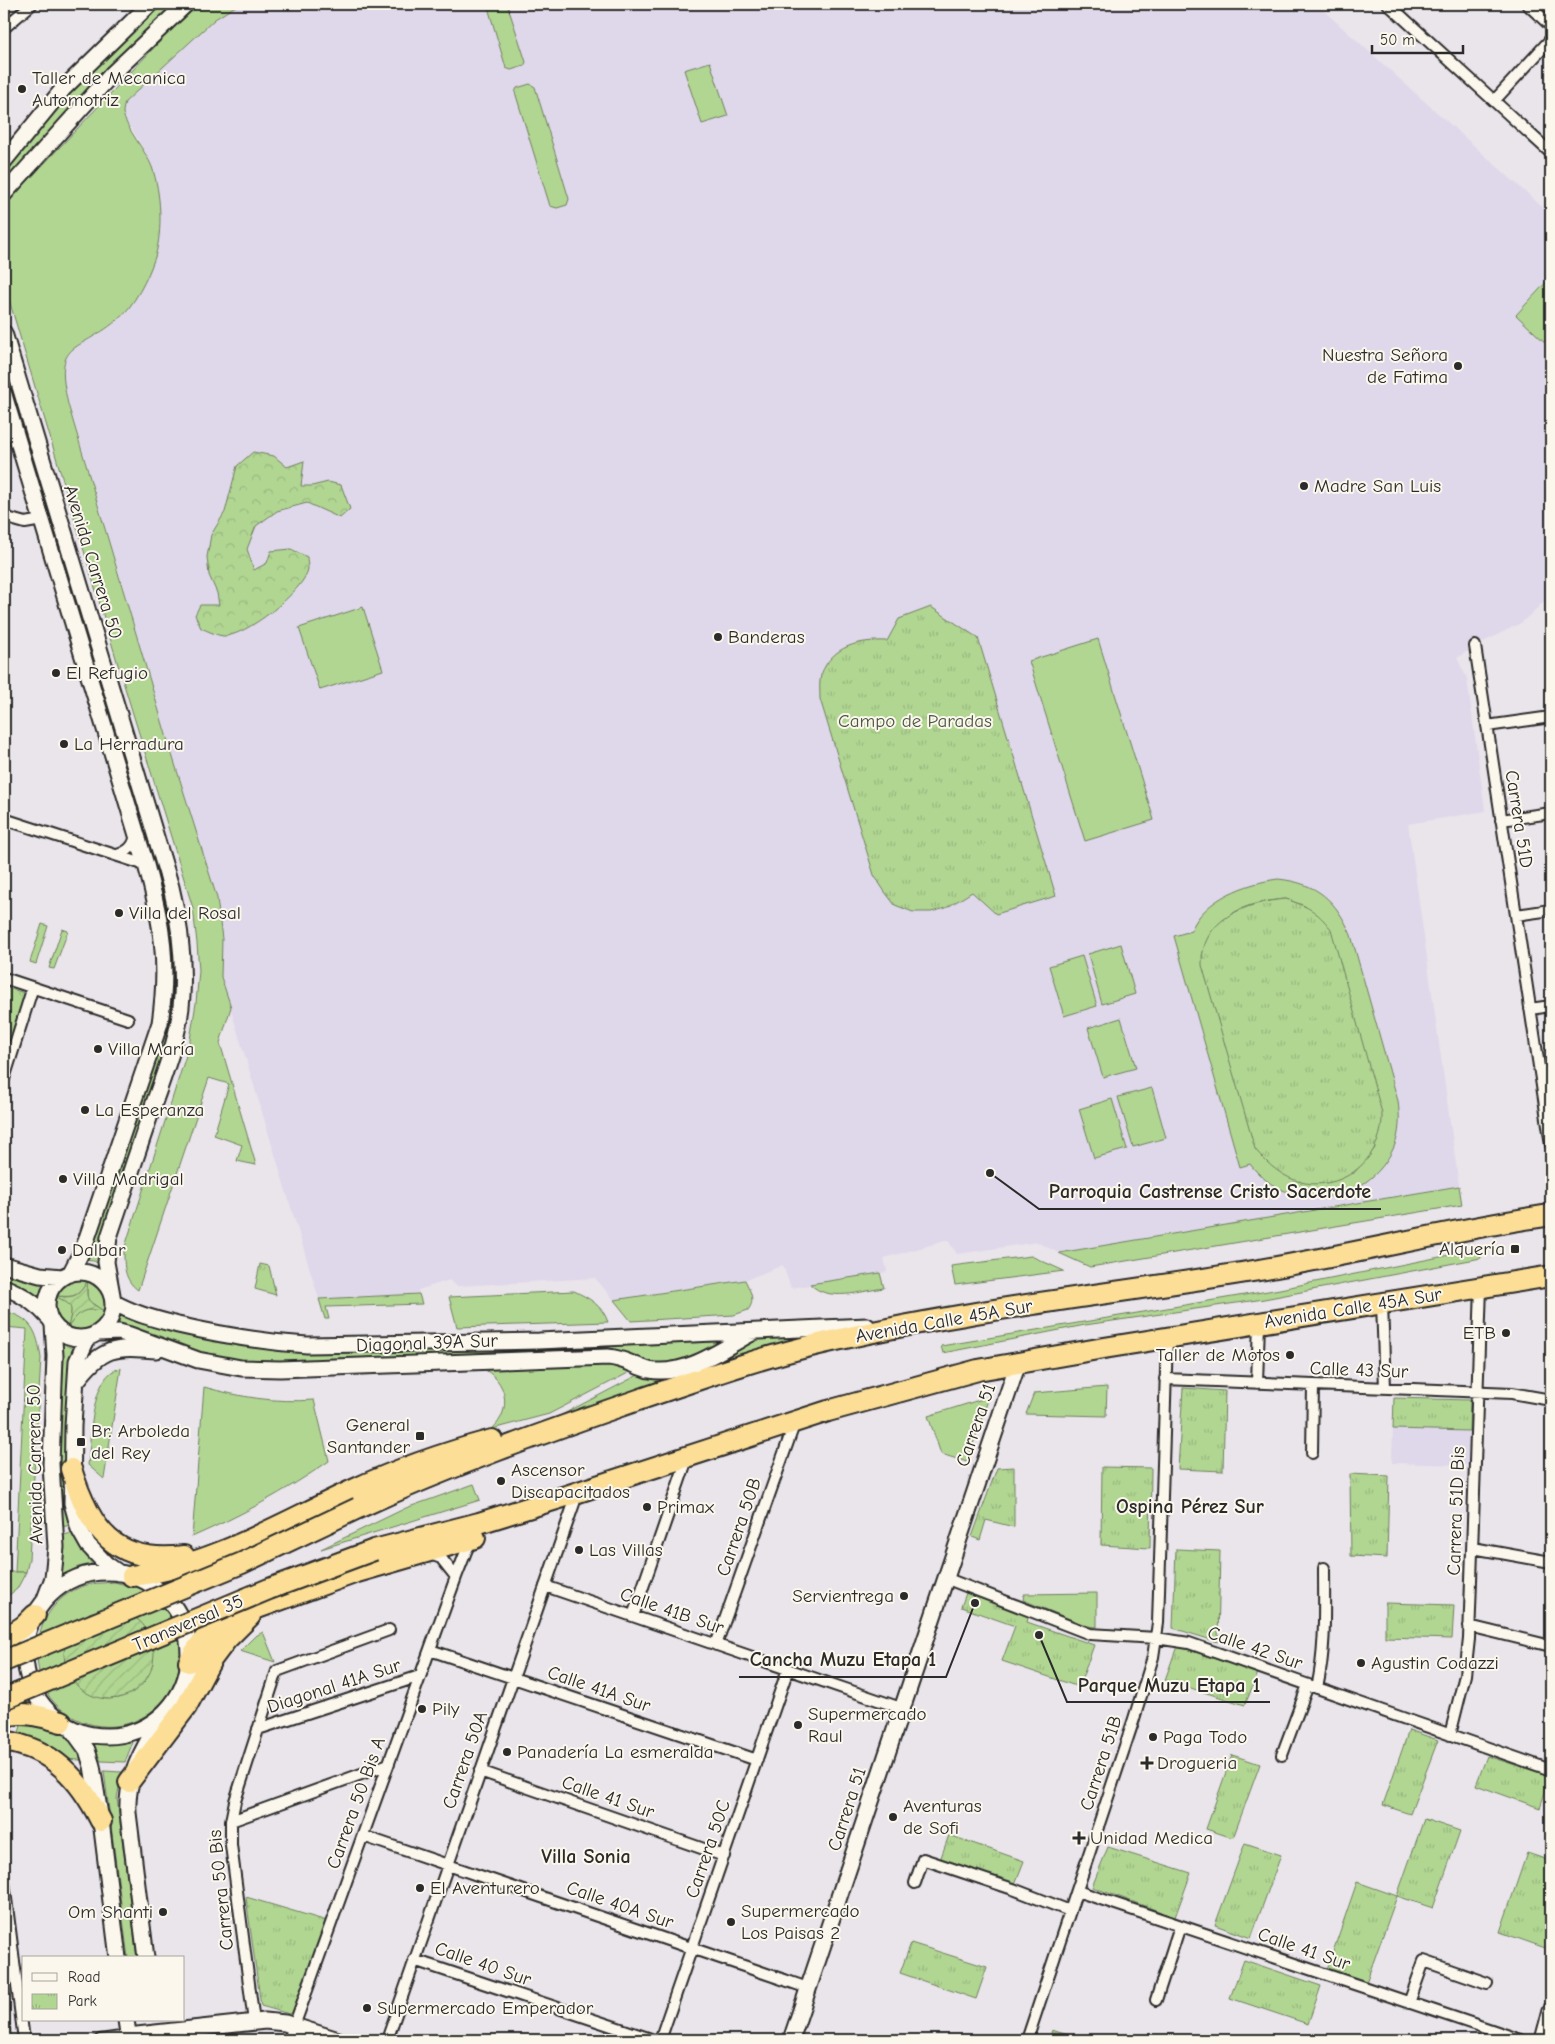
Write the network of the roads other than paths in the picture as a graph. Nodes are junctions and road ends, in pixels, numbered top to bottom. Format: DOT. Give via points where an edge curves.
graph roads {
  1 [pos="32,4"];
  2 [pos="150,4"];
  3 [pos="186,4"];
  4 [pos="1388,4"];
  5 [pos="1527,4"];
  6 [pos="1551,26"];
  7 [pos="4,28"];
  8 [pos="1551,39"];
  9 [pos="1494,101"];
  10 [pos="1551,153"];
  11 [pos="4,161"];
  12 [pos="4,194"];
  13 [pos="4,333"];
  14 [pos="4,395"];
  15 [pos="4,517"];
  16 [pos="42,520"];
  17 [pos="1475,646"];
  18 [pos="1551,717"];
  19 [pos="1487,726"];
  20 [pos="1551,813"];
  21 [pos="4,819"];
  22 [pos="1502,820"];
  23 [pos="136,829"];
  24 [pos="117,855"];
  25 [pos="146,865"];
  26 [pos="1551,910"];
  27 [pos="1516,915"];
  28 [pos="4,978"];
  29 [pos="34,988"];
  30 [pos="1551,1006"];
  31 [pos="1530,1009"];
  32 [pos="128,1019"];
  33 [pos="4,1079"];
  34 [pos="1548,1103"];
  35 [pos="1551,1145"];
  36 [pos="1551,1215"];
  37 [pos="4,1265"];
  38 [pos="66,1275"];
  39 [pos="1551,1276"];
  40 [pos="4,1287"];
  41 [pos="1481,1287"];
  42 [pos="112,1298"];
  43 [pos="1382,1303"];
  44 [pos="51,1322"];
  45 [pos="924,1323"];
  46 [pos="1260,1323"];
  47 [pos="752,1332"];
  48 [pos="93,1335"];
  49 [pos="1167,1338"];
  50 [pos="175,1352"];
  51 [pos="1018,1363"];
  52 [pos="1165,1379"];
  53 [pos="76,1382"];
  54 [pos="1257,1383"];
  55 [pos="1313,1385"];
  56 [pos="1385,1388"];
  57 [pos="1478,1392"];
  58 [pos="1551,1400"];
  59 [pos="598,1414"];
  60 [pos="796,1421"];
  61 [pos="1312,1452"];
  62 [pos="688,1456"];
  63 [pos="71,1469"];
  64 [pos="578,1492"];
  65 [pos="358,1508"];
  66 [pos="502,1516"];
  67 [pos="475,1538"];
  68 [pos="238,1543"];
  69 [pos="1473,1548"];
  70 [pos="374,1550"];
  71 [pos="423,1553"];
  72 [pos="1551,1562"];
  73 [pos="1324,1568"];
  74 [pos="126,1574"];
  75 [pos="456,1577"];
  76 [pos="945,1578"];
  77 [pos="545,1586"];
  78 [pos="264,1605"];
  79 [pos="39,1608"];
  80 [pos="633,1616"];
  81 [pos="1469,1626"];
  82 [pos="389,1630"];
  83 [pos="1156,1638"];
  84 [pos="4,1639"];
  85 [pos="716,1645"];
  86 [pos="1551,1646"];
  87 [pos="430,1650"];
  88 [pos="4,1661"];
  89 [pos="189,1662"];
  90 [pos="788,1669"];
  91 [pos="420,1676"];
  92 [pos="513,1678"];
  93 [pos="1312,1687"];
  94 [pos="4,1699"];
  95 [pos="901,1708"];
  96 [pos="165,1713"];
  97 [pos="4,1716"];
  98 [pos="66,1725"];
  99 [pos="258,1729"];
  100 [pos="1450,1735"];
  101 [pos="4,1741"];
  102 [pos="1282,1755"];
  103 [pos="756,1760"];
  104 [pos="389,1764"];
  105 [pos="1551,1770"];
  106 [pos="480,1771"];
  107 [pos="129,1782"];
  108 [pos="101,1820"];
  109 [pos="231,1821"];
  110 [pos="363,1836"];
  111 [pos="724,1856"];
  112 [pos="448,1864"];
  113 [pos="4,1883"];
  114 [pos="915,1883"];
  115 [pos="1077,1891"];
  116 [pos="1070,1911"];
  117 [pos="1180,1926"];
  118 [pos="692,1948"];
  119 [pos="118,1956"];
  120 [pos="146,1956"];
  121 [pos="414,1960"];
  122 [pos="1487,1983"];
  123 [pos="808,1988"];
  124 [pos="1156,2000"];
  125 [pos="1408,2003"];
  126 [pos="1551,2010"];
  127 [pos="126,2022"];
  128 [pos="254,2022"];
  129 [pos="295,2025"];
  130 [pos="154,2031"];
  131 [pos="128,2038"];
  132 [pos="24,2040"];
  133 [pos="100,2040"];
  134 [pos="289,2040"];
  135 [pos="338,2040"];
  136 [pos="387,2040"];
  137 [pos="654,2040"];
  138 [pos="660,2040"];
  139 [pos="791,2040"];
  140 [pos="1027,2040"];
  141 [pos="1521,2040"];
  142 [pos="1543,2040"];
  1 -- 7 [label="street"];
  2 -- 11 [label="main road" via="63,89"];
  3 -- 12 [label="main road" via="99,88"];
  4 -- 9 [label="street"];
  5 -- 6 [label="street"];
  8 -- 9 [label="street"];
  9 -- 10 [label="street"];
  13 -- 42 [label="main road, Avenida Carrera 50" via="169,878 180,929 183,974 178,1020 165,1071 109,1237 106,1262"];
  14 -- 16 [label="main road, Avenida Carrera 50"];
  15 -- 16 [label="street" via="25,523"];
  16 -- 23 [label="main road, Avenida Carrera 50"];
  17 -- 19 [label="street, Carrera 51D"];
  18 -- 19 [label="street"];
  19 -- 22 [label="street, Carrera 51D"];
  20 -- 22 [label="street"];
  21 -- 24 [label="street"];
  22 -- 27 [label="street, Carrera 51D"];
  23 -- 24 [label="street" via="132,846"];
  23 -- 25 [label="main road, Avenida Carrera 50"];
  24 -- 25 [label="street"];
  25 -- 38 [label="main road, Avenida Carrera 50" via="163,932 164,987 160,1023 84,1247"];
  26 -- 27 [label="street"];
  27 -- 31 [label="street, Carrera 51D"];
  28 -- 29 [label="street"];
  29 -- 32 [label="street"];
  29 -- 33 [label="street"];
  30 -- 31 [label="street"];
  31 -- 34 [label="street, Carrera 51D"];
  34 -- 35 [label="street, Carrera 51D"];
  36 -- 45 [label="highway, Avenida Calle 45A Sur" via="1254,1271"];
  37 -- 38 [label="main road" via="40,1275"];
  38 -- 42 [label="main road" via="80,1272 100,1278"];
  38 -- 44 [label="main road" via="50,1292 47,1301"];
  39 -- 41 [label="highway, Avenida Calle 45A Sur"];
  40 -- 44 [label="main road" via="24,1296"];
  41 -- 43 [label="highway, Avenida Calle 45A Sur"];
  41 -- 57 [label="street, Carrera 51D Bis"];
  42 -- 47 [label="main road, Diagonal 39A Sur" via="146,1317 207,1332 307,1345 539,1341"];
  42 -- 48 [label="main road" via="110,1319"];
  43 -- 46 [label="highway, Avenida Calle 45A Sur"];
  43 -- 56 [label="street"];
  44 -- 48 [label="main road" via="68,1336"];
  44 -- 79 [label="main road, Avenida Carrera 50" via="54,1356 51,1464 56,1547 53,1578"];
  45 -- 47 [label="main road, Diagonal 39A Sur"];
  45 -- 59 [label="highway, Avenida Calle 45A Sur" via="767,1357"];
  46 -- 49 [label="highway, Avenida Calle 45A Sur"];
  46 -- 54 [label="street"];
  47 -- 50 [label="main road, Diagonal 39A Sur" via="699,1361 671,1371 600,1357 263,1369 217,1364"];
  48 -- 50 [label="main road, Diagonal 39A Sur" via="124,1333"];
  48 -- 53 [label="main road, Avenida Carrera 50" via="79,1354"];
  49 -- 51 [label="highway, Avenida Calle 45A Sur"];
  49 -- 52 [label="street, Carrera 51B"];
  50 -- 53 [label="main road" via="114,1350 98,1357"];
  51 -- 60 [label="highway, Avenida Calle 45A Sur" via="936,1381"];
  51 -- 76 [label="main road, Carrera 51"];
  52 -- 54 [label="street, Calle 43 Sur"];
  52 -- 83 [label="street, Carrera 51B"];
  53 -- 63 [label="main road, Avenida Carrera 50"];
  54 -- 55 [label="street, Calle 43 Sur"];
  55 -- 56 [label="street, Calle 43 Sur"];
  55 -- 61 [label="street"];
  56 -- 57 [label="street, Calle 43 Sur"];
  57 -- 58 [label="street, Calle 43 Sur"];
  57 -- 69 [label="street, Carrera 51D Bis"];
  59 -- 65 [label="highway, Avenida Calle 45A Sur" via="490,1453"];
  59 -- 68 [label="highway" via="485,1442 422,1462 377,1479"];
  60 -- 62 [label="highway, Avenida Calle 45A Sur"];
  60 -- 85 [label="street, Carrera 50B"];
  62 -- 64 [label="highway, Avenida Calle 45A Sur"];
  62 -- 80 [label="street"];
  63 -- 68 [label="highway" via="92,1520 106,1536 129,1552 169,1558"];
  63 -- 74 [label="main road, Avenida Carrera 50" via="74,1512 82,1537 106,1564"];
  64 -- 66 [label="highway, Avenida Calle 45A Sur"];
  64 -- 77 [label="street, Carrera 50A"];
  65 -- 88 [label="highway, Transversal 35, bridge" via="242,1563"];
  66 -- 67 [label="street, Carrera 50 Bis A"];
  66 -- 70 [label="highway, Avenida Calle 45A Sur"];
  67 -- 71 [label="highway"];
  67 -- 75 [label="street, Carrera 50 Bis A"];
  68 -- 74 [label="highway" via="186,1565"];
  69 -- 72 [label="street"];
  69 -- 81 [label="street, Carrera 51D Bis"];
  70 -- 94 [label="highway, Transversal 35, bridge" via="269,1589"];
  71 -- 75 [label="street" via="441,1558"];
  71 -- 78 [label="highway"];
  73 -- 93 [label="street" via="1323,1663"];
  74 -- 79 [label="main road" via="98,1573 78,1578 59,1588"];
  74 -- 89 [label="main road" via="149,1583 176,1609 187,1634"];
  75 -- 87 [label="street, Carrera 50 Bis A"];
  76 -- 83 [label="street, Calle 42 Sur" via="1082,1632"];
  76 -- 95 [label="main road, Carrera 51"];
  77 -- 80 [label="street, Calle 41B Sur"];
  77 -- 92 [label="street, Carrera 50A"];
  78 -- 89 [label="highway" via="212,1630"];
  78 -- 107 [label="highway" via="226,1640 211,1660 186,1707"];
  79 -- 84 [label="highway" via="24,1626"];
  79 -- 98 [label="main road" via="27,1634 27,1674 45,1709"];
  80 -- 85 [label="street, Calle 41B Sur"];
  81 -- 86 [label="street"];
  81 -- 100 [label="street, Carrera 51D Bis" via="1465,1675"];
  82 -- 99 [label="street, Carrera 50 Bis" via="277,1670"];
  83 -- 93 [label="street, Calle 42 Sur" via="1189,1643"];
  83 -- 115 [label="street, Carrera 51B" via="1133,1722"];
  85 -- 90 [label="street, Calle 41B Sur"];
  87 -- 91 [label="street, Carrera 50 Bis A"];
  87 -- 92 [label="street, Calle 41A Sur"];
  89 -- 96 [label="main road" via="177,1698"];
  90 -- 95 [label="street, Calle 41B Sur"];
  90 -- 103 [label="street, Carrera 50C"];
  91 -- 99 [label="street, Diagonal 41A Sur"];
  91 -- 104 [label="street, Carrera 50 Bis A"];
  92 -- 103 [label="street, Calle 41A Sur"];
  92 -- 106 [label="street, Carrera 50A"];
  93 -- 100 [label="street, Calle 42 Sur"];
  93 -- 102 [label="street"];
  95 -- 123 [label="main road, Carrera 51"];
  96 -- 98 [label="main road" via="136,1731 120,1735 95,1735"];
  96 -- 107 [label="main road" via="138,1758"];
  97 -- 98 [label="highway" via="34,1714"];
  98 -- 108 [label="main road" via="86,1750 92,1766"];
  99 -- 109 [label="street, Carrera 50 Bis"];
  100 -- 105 [label="street, Calle 42 Sur"];
  101 -- 108 [label="highway" via="29,1747 58,1764 79,1784"];
  103 -- 111 [label="street, Carrera 50C"];
  104 -- 109 [label="street"];
  104 -- 110 [label="street, Carrera 50 Bis A"];
  106 -- 111 [label="street, Calle 41 Sur"];
  106 -- 112 [label="street, Carrera 50A"];
  107 -- 120 [label="main road" via="128,1813"];
  108 -- 119 [label="main road"];
  109 -- 128 [label="street, Carrera 50 Bis" via="231,1844"];
  110 -- 112 [label="street, Calle 40A Sur"];
  110 -- 129 [label="street, Carrera 50 Bis A"];
  111 -- 118 [label="street, Carrera 50C"];
  112 -- 118 [label="street, Calle 40A Sur"];
  112 -- 121 [label="street, Carrera 50A"];
  113 -- 132 [label="street"];
  114 -- 116 [label="street" via="923,1859"];
  115 -- 116 [label="street, Carrera 51B"];
  115 -- 117 [label="street, Calle 41 Sur"];
  116 -- 140 [label="street, Carrera 51B"];
  117 -- 124 [label="street"];
  117 -- 125 [label="street, Calle 41 Sur"];
  118 -- 123 [label="street, Calle 40A Sur"];
  118 -- 138 [label="street, Carrera 50C"];
  121 -- 136 [label="street, Carrera 50A"];
  121 -- 137 [label="street, Calle 40 Sur"];
  122 -- 125 [label="street" via="1424,1962"];
  123 -- 139 [label="main road, Carrera 51"];
  125 -- 141 [label="street, Calle 41 Sur"];
  126 -- 142 [label="main road"];
  127 -- 131 [label="main road"];
  128 -- 129 [label="main road"];
  128 -- 130 [label="main road"];
  129 -- 134 [label="street, Carrera 50 Bis A"];
  129 -- 135 [label="main road"];
  130 -- 131 [label="main road"];
  131 -- 133 [label="street"];
}
